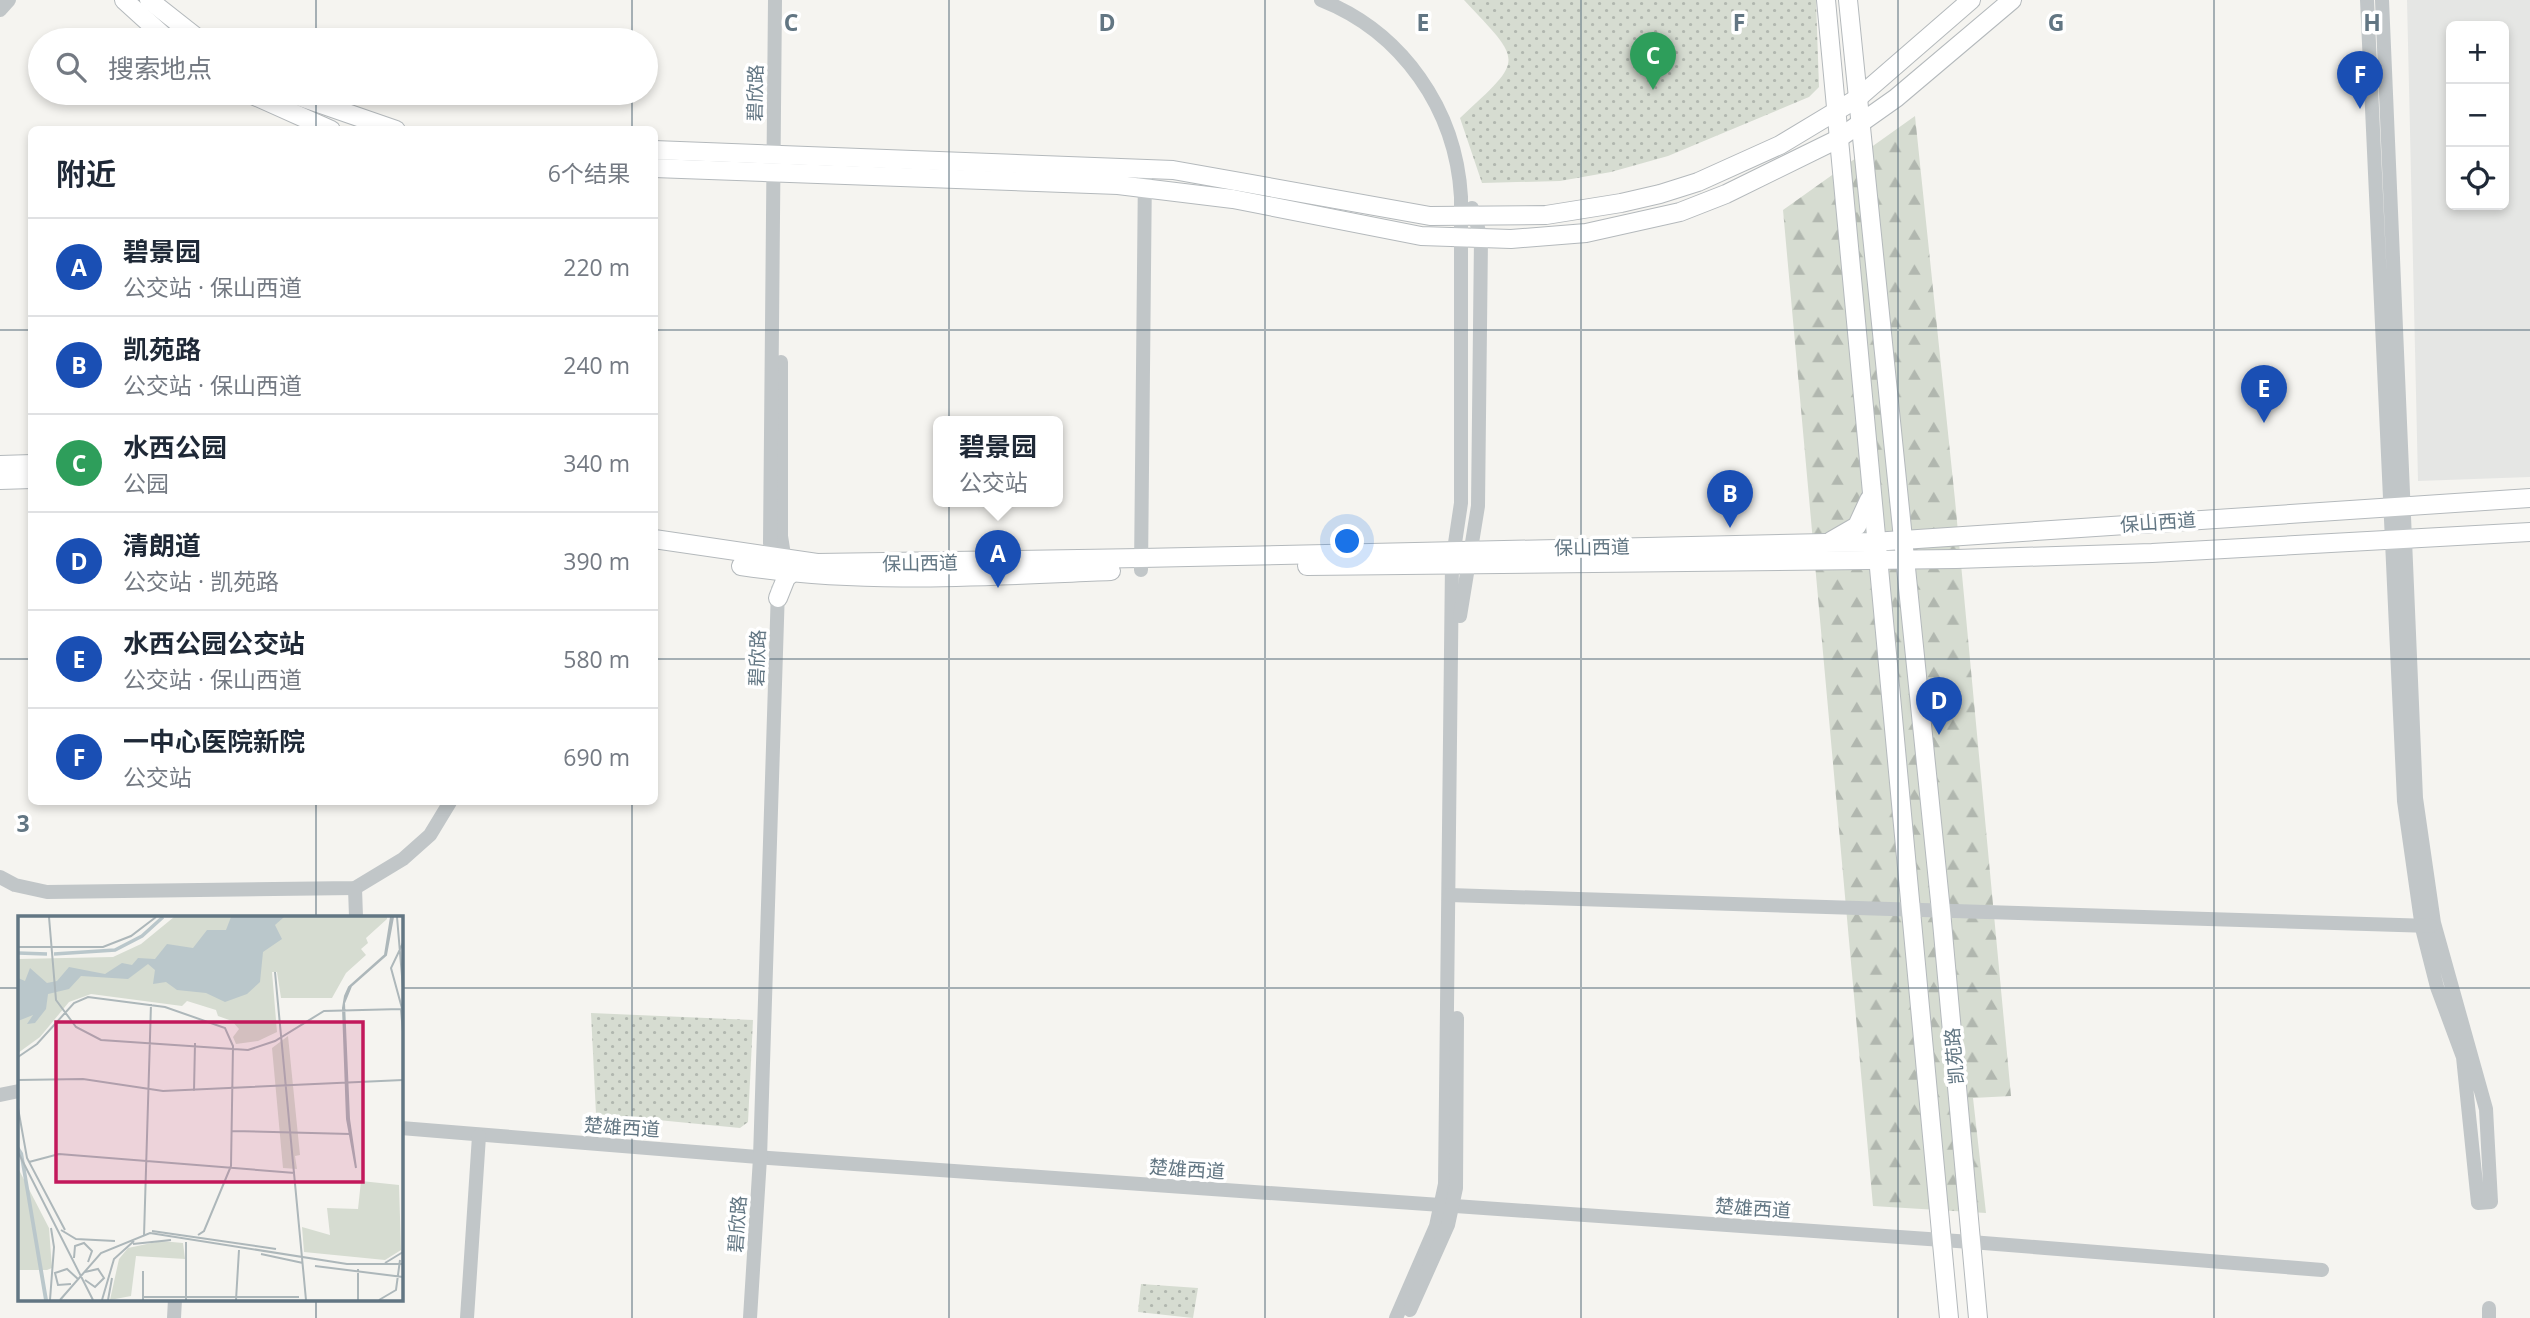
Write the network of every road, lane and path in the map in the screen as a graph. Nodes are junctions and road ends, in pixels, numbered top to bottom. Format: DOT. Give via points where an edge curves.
graph roads {
  1 [pos="9,0"];
  2 [pos="124,0"];
  3 [pos="149,0"];
  4 [pos="775,0"];
  5 [pos="781,0"];
  6 [pos="1321,0"];
  7 [pos="1337,0"];
  8 [pos="1826,0"];
  9 [pos="1848,0"];
  10 [pos="1971,0"];
  11 [pos="2012,0"];
  12 [pos="2367,0"];
  13 [pos="2382,0"];
  14 [pos="0,10"];
  15 [pos="155,28"];
  16 [pos="185,28"];
  17 [pos="1896,98"];
  18 [pos="275,105"];
  19 [pos="324,105"];
  20 [pos="1836,113"];
  21 [pos="1854,121"];
  22 [pos="322,126"];
  23 [pos="384,126"];
  24 [pos="658,150"];
  25 [pos="777,163"];
  26 [pos="658,168"];
  27 [pos="1866,168"];
  28 [pos="1145,169"];
  29 [pos="1143,187"];
  30 [pos="1469,218"];
  31 [pos="1472,238"];
  32 [pos="28,464"];
  33 [pos="0,465"];
  34 [pos="28,479"];
  35 [pos="0,480"];
  36 [pos="1871,486"];
  37 [pos="1897,486"];
  38 [pos="2530,498"];
  39 [pos="2397,506"];
  40 [pos="2530,532"];
  41 [pos="658,540"];
  42 [pos="1905,540"];
  43 [pos="2399,540"];
  44 [pos="1875,541"];
  45 [pos="1828,542"];
  46 [pos="658,551"];
  47 [pos="1460,556"];
  48 [pos="1906,559"];
  49 [pos="744,560"];
  50 [pos="1828,561"];
  51 [pos="1877,561"];
  52 [pos="1141,564"];
  53 [pos="817,569"];
  54 [pos="781,576"];
  55 [pos="448,805"];
  56 [pos="0,877"];
  57 [pos="355,888"];
  58 [pos="1453,895"];
  59 [pos="1913,910"];
  60 [pos="1941,911"];
  61 [pos="356,916"];
  62 [pos="2428,926"];
  63 [pos="18,1091"];
  64 [pos="0,1095"];
  65 [pos="402,1128"];
  66 [pos="479,1136"];
  67 [pos="765,1158"];
  68 [pos="1447,1207"];
  69 [pos="1942,1240"];
  70 [pos="1971,1242"];
  71 [pos="2322,1270"];
  72 [pos="175,1300"];
  73 [pos="174,1318"];
  74 [pos="467,1318"];
  75 [pos="750,1318"];
  76 [pos="757,1318"];
  77 [pos="1396,1318"];
  78 [pos="1407,1318"];
  79 [pos="1949,1318"];
  80 [pos="1978,1318"];
  1 -- 14 [label="street"];
  2 -- 15 [label="main road"];
  3 -- 16 [label="main road"];
  4 -- 25 [label="street, 碧欣路"];
  5 -- 25 [label="street, 碧欣路"];
  6 -- 30 [label="street" via="1377,31 1424,83 1455,151"];
  7 -- 30 [label="street" via="1398,42 1438,95 1460,146"];
  8 -- 20 [label="main road, 凯苑路"];
  9 -- 21 [label="main road, 凯苑路"];
  10 -- 21 [label="main road" via="1880,80"];
  11 -- 17 [label="main road"];
  12 -- 39 [label="street"];
  13 -- 39 [label="street"];
  17 -- 21 [label="main road"];
  17 -- 27 [label="main road" via="1874,126"];
  18 -- 22 [label="main road"];
  19 -- 23 [label="main road"];
  20 -- 21 [label="main road, 凯苑路"];
  20 -- 21 [label="main road"];
  20 -- 30 [label="main road" via="1740,164 1660,194 1580,211"];
  21 -- 27 [label="main road, 凯苑路"];
  21 -- 31 [label="main road" via="1727,194 1680,212 1586,233"];
  21 -- 36 [label="main road, 凯苑路" via="1843,181"];
  24 -- 25 [label="main road"];
  25 -- 26 [label="main road"];
  25 -- 28 [label="main road"];
  25 -- 29 [label="main road"];
  25 -- 54 [label="street, 碧欣路" via="770,542"];
  27 -- 37 [label="main road, 凯苑路"];
  28 -- 29 [label="street"];
  28 -- 30 [label="main road" via="1213,175 1391,211"];
  29 -- 31 [label="main road" via="1233,199 1378,229"];
  29 -- 52 [label="street"];
  30 -- 31 [label="street"];
  31 -- 47 [label="street"];
  32 -- 33 [label="main road"];
  34 -- 35 [label="main road"];
  36 -- 44 [label="main road, 凯苑路"];
  36 -- 45 [label="main road" via="1857,526"];
  37 -- 42 [label="main road, 凯苑路"];
  37 -- 44 [label="main road" via="1891,512"];
  38 -- 39 [label="main road, 保山西道"];
  39 -- 42 [label="main road, 保山西道"];
  39 -- 43 [label="street"];
  40 -- 43 [label="main road, 保山西道"];
  41 -- 49 [label="main road"];
  42 -- 44 [label="main road, 保山西道"];
  42 -- 48 [label="main road, 凯苑路"];
  43 -- 48 [label="main road, 保山西道"];
  43 -- 62 [label="street" via="2404,801"];
  44 -- 45 [label="main road, 保山西道"];
  44 -- 50 [label="main road" via="1855,555"];
  44 -- 51 [label="main road, 凯苑路"];
  45 -- 47 [label="main road, 保山西道"];
  46 -- 49 [label="main road"];
  47 -- 50 [label="main road, 保山西道"];
  47 -- 52 [label="main road, 保山西道"];
  47 -- 58 [label="street"];
  48 -- 51 [label="main road, 保山西道"];
  48 -- 60 [label="main road, 凯苑路"];
  49 -- 54 [label="main road"];
  49 -- 54 [label="main road" via="767,578"];
  50 -- 51 [label="main road, 保山西道"];
  51 -- 59 [label="main road, 凯苑路"];
  52 -- 53 [label="main road, 保山西道"];
  53 -- 54 [label="main road, 保山西道" via="802,565"];
  53 -- 54 [label="street" via="796,581"];
  54 -- 67 [label="street, 碧欣路"];
  55 -- 57 [label="street" via="430,835 403,859"];
  56 -- 57 [label="street" via="47,892"];
  57 -- 61 [label="street"];
  58 -- 59 [label="street"];
  58 -- 68 [label="street"];
  59 -- 60 [label="street"];
  59 -- 69 [label="main road, 凯苑路"];
  60 -- 62 [label="street"];
  60 -- 70 [label="main road, 凯苑路"];
  62 -- 62 [label="street" via="2437,987 2463,1058 2478,1203 2491,1202 2486,1109"];
  63 -- 64 [label="street"];
  65 -- 66 [label="street, 楚雄西道"];
  66 -- 67 [label="street, 楚雄西道"];
  66 -- 74 [label="street"];
  67 -- 68 [label="street, 楚雄西道"];
  67 -- 75 [label="street, 碧欣路"];
  67 -- 76 [label="street, 碧欣路"];
  68 -- 69 [label="street, 楚雄西道"];
  68 -- 77 [label="street"];
  68 -- 78 [label="street"];
  69 -- 70 [label="street, 楚雄西道"];
  69 -- 79 [label="main road, 凯苑路"];
  70 -- 71 [label="street, 楚雄西道"];
  70 -- 80 [label="main road, 凯苑路"];
  72 -- 73 [label="street"];
}
